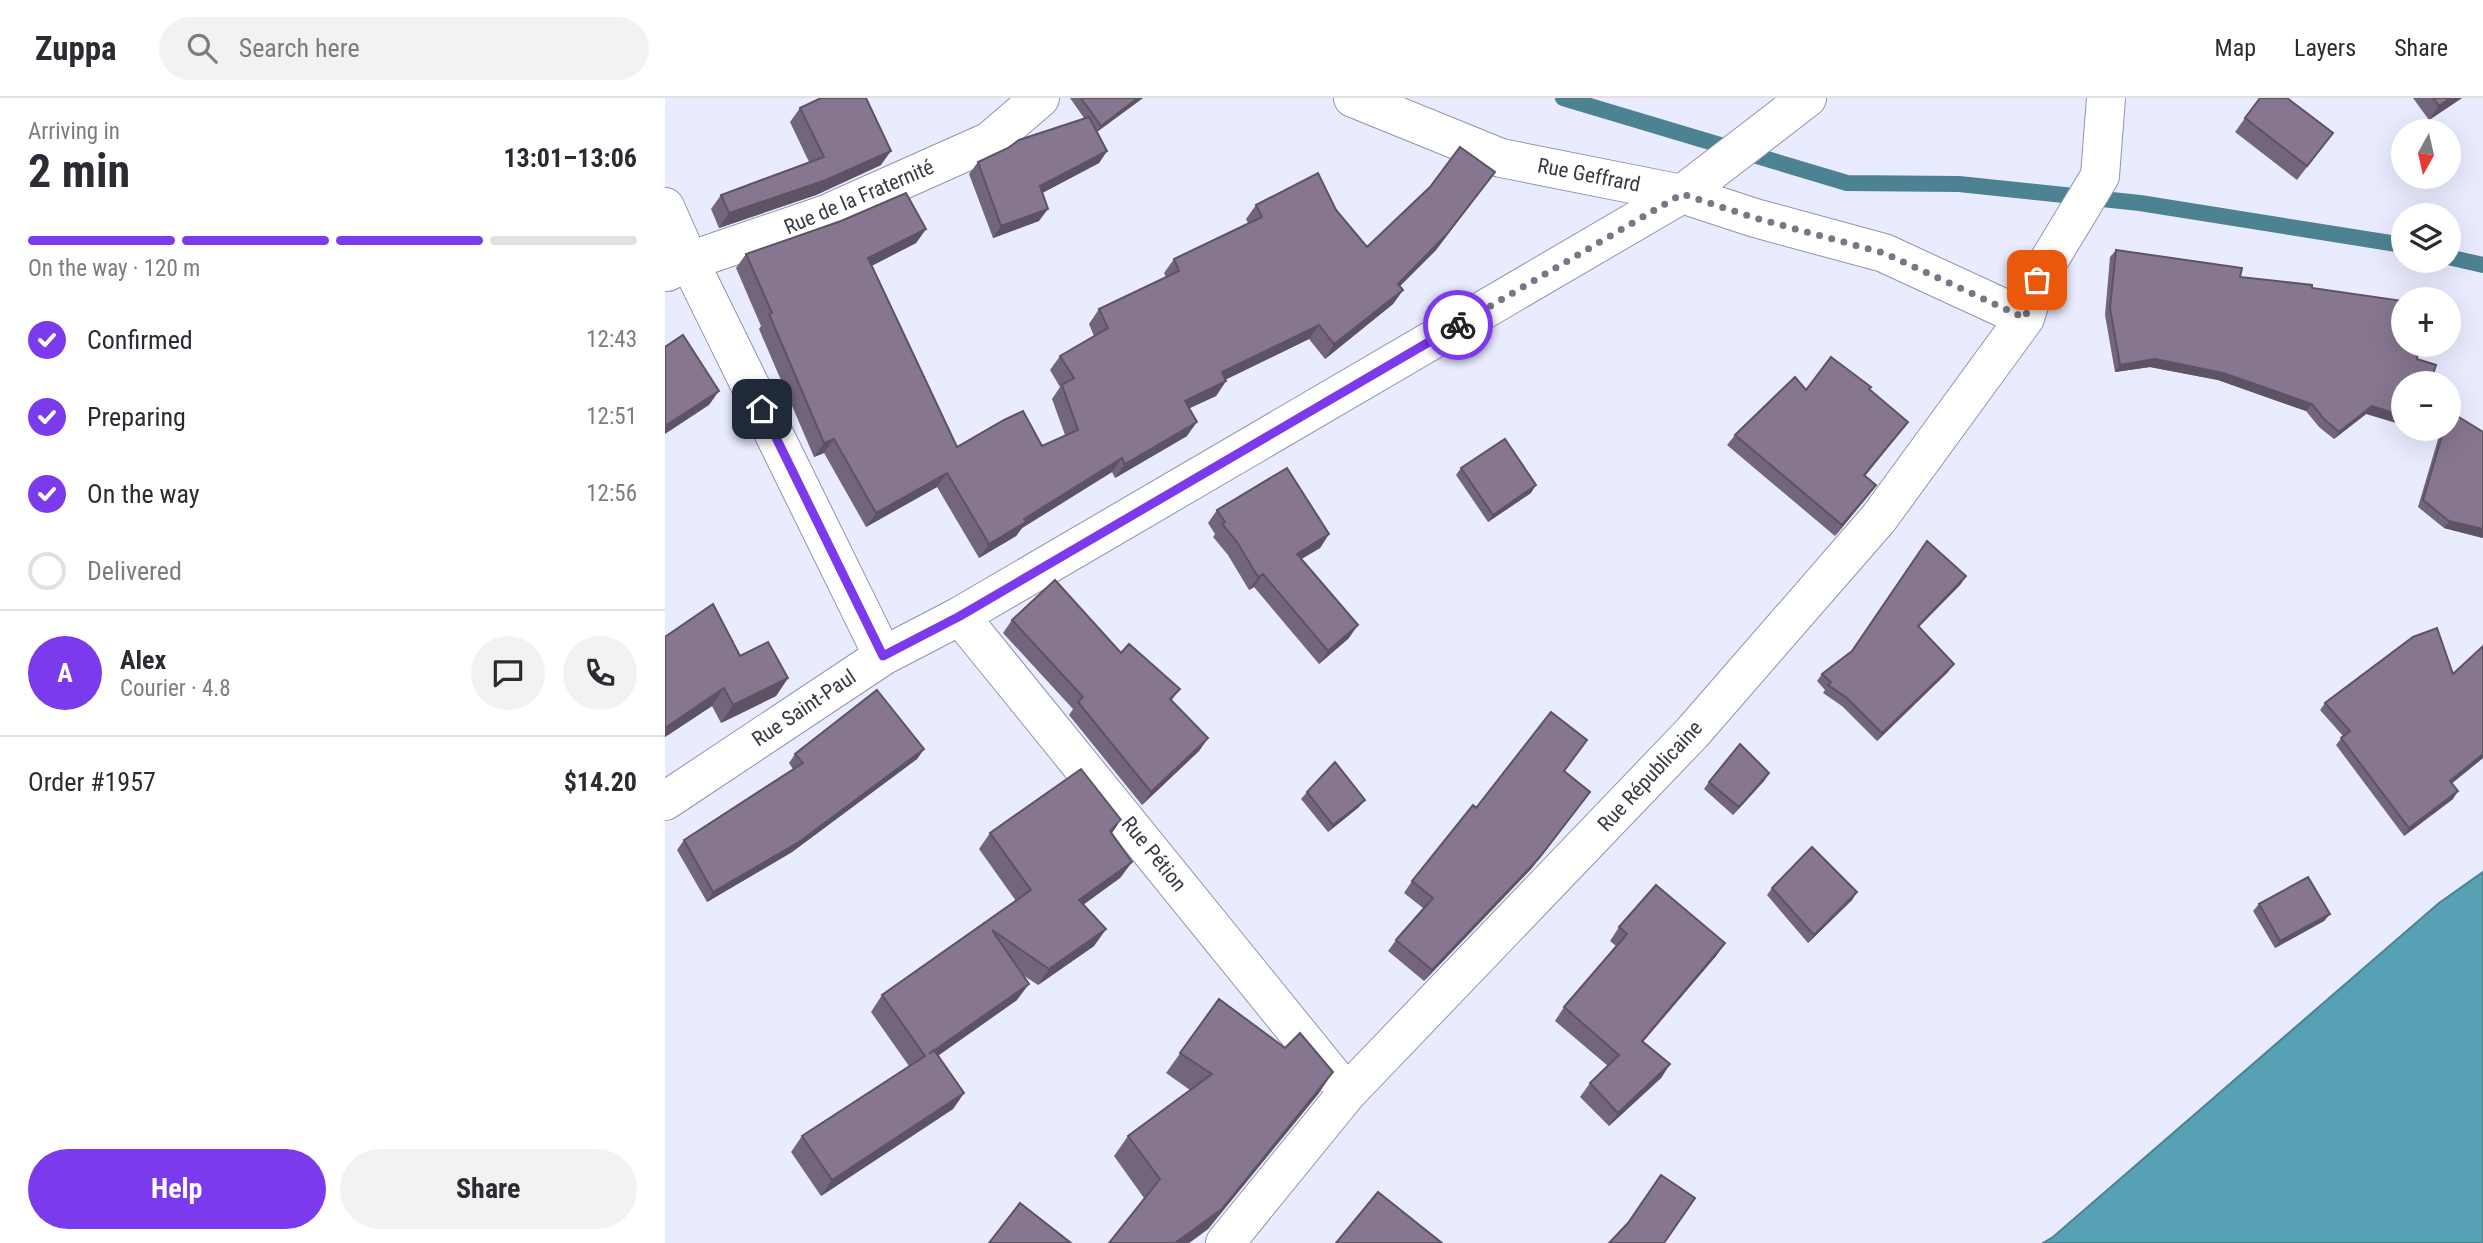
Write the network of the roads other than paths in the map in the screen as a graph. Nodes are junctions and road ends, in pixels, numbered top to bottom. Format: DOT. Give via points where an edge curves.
graph roads {
  1 [pos="1040,98"];
  2 [pos="1353,98"];
  3 [pos="1807,98"];
  4 [pos="2106,98"];
  5 [pos="1682,194"];
  6 [pos="665,207"];
  7 [pos="677,267"];
  8 [pos="2025,318"];
  9 [pos="960,616"];
  10 [pos="883,656"];
  11 [pos="665,801"];
  12 [pos="1347,1093"];
  13 [pos="1225,1243"];
  1 -- 7 [label="street, Rue de la Fraternité" via="991,141 824,215"];
  2 -- 5 [label="street, Rue Geffrard" via="1501,158"];
  3 -- 5 [label="street, Rue Saint-Paul"];
  4 -- 8 [label="street, Rue Républicaine" via="2100,176 2037,280"];
  5 -- 8 [label="street, Rue Geffrard" via="1884,253"];
  5 -- 9 [label="street, Rue Saint-Paul"];
  6 -- 7 [label="street"];
  7 -- 10 [label="street"];
  8 -- 12 [label="street, Rue Républicaine" via="1879,518 1692,733"];
  9 -- 10 [label="street, Rue Saint-Paul"];
  9 -- 12 [label="street, Rue Pétion"];
  10 -- 11 [label="street, Rue Saint-Paul"];
  12 -- 13 [label="street, Rue Républicaine"];
}
